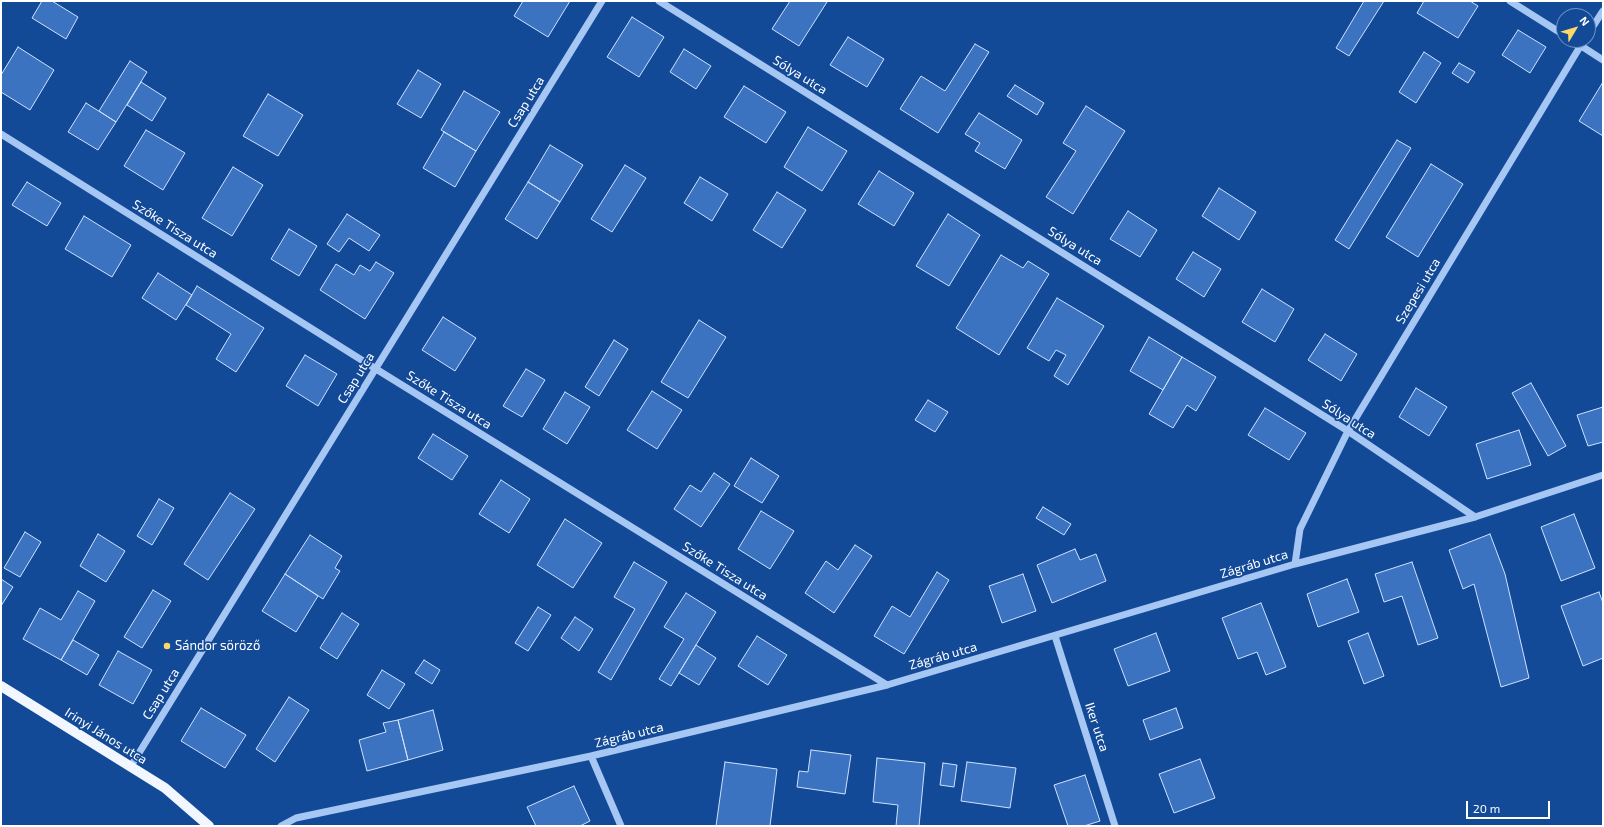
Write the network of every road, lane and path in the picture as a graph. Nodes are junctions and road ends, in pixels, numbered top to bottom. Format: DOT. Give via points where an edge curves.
graph roads {
  1 [pos="602,1"];
  2 [pos="659,1"];
  3 [pos="1510,1"];
  4 [pos="1603,11"];
  5 [pos="1596,22"];
  6 [pos="1556,30"];
  7 [pos="1579,48"];
  8 [pos="1588,48"];
  9 [pos="1603,60"];
  10 [pos="1,134"];
  11 [pos="376,369"];
  12 [pos="1348,431"];
  13 [pos="1603,475"];
  14 [pos="1475,517"];
  15 [pos="1295,564"];
  16 [pos="1055,636"];
  17 [pos="887,684"];
  18 [pos="1,686"];
  19 [pos="591,756"];
  20 [pos="131,766"];
  21 [pos="209,826"];
  22 [pos="281,826"];
  23 [pos="621,826"];
  24 [pos="1115,826"];
  1 -- 11 [label="street, Csap utca"];
  2 -- 12 [label="street, Sólya utca"];
  3 -- 6 [label="street"];
  4 -- 5 [label="street"];
  7 -- 12 [label="street, Szepesi utca"];
  8 -- 9 [label="street"];
  10 -- 11 [label="street, Szőke Tisza utca"];
  11 -- 17 [label="street, Szőke Tisza utca"];
  11 -- 20 [label="street, Csap utca"];
  12 -- 14 [label="street, Sólya utca"];
  12 -- 15 [label="street, Szepesi utca" via="1300,529"];
  13 -- 14 [label="street, Zágráb utca"];
  14 -- 15 [label="street, Zágráb utca"];
  15 -- 16 [label="street, Zágráb utca"];
  16 -- 17 [label="street, Zágráb utca"];
  16 -- 24 [label="street, Iker utca"];
  17 -- 19 [label="street, Zágráb utca"];
  18 -- 20 [label="main road, Irinyi János utca"];
  19 -- 22 [label="street, Zágráb utca" via="296,818"];
  19 -- 23 [label="street"];
  20 -- 21 [label="main road, Irinyi János utca" via="165,788"];
}
